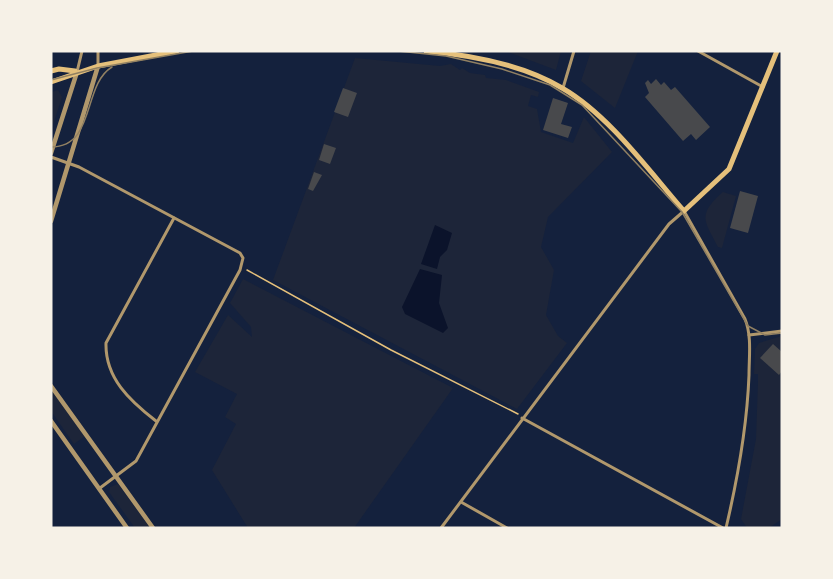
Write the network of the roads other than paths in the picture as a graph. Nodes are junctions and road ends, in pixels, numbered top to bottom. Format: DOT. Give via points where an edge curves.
graph roads {
  1 [pos="82,51"];
  2 [pos="98,51"];
  3 [pos="177,51"];
  4 [pos="426,51"];
  5 [pos="574,51"];
  6 [pos="698,51"];
  7 [pos="777,51"];
  8 [pos="98,66"];
  9 [pos="51,71"];
  10 [pos="77,72"];
  11 [pos="51,82"];
  12 [pos="763,87"];
  13 [pos="563,88"];
  14 [pos="51,155"];
  15 [pos="68,162"];
  16 [pos="684,211"];
  17 [pos="174,218"];
  18 [pos="51,221"];
  19 [pos="782,331"];
  20 [pos="749,335"];
  21 [pos="51,386"];
  22 [pos="522,418"];
  23 [pos="51,421"];
  24 [pos="156,421"];
  25 [pos="116,476"];
  26 [pos="99,489"];
  27 [pos="460,502"];
  28 [pos="127,528"];
  29 [pos="153,528"];
  30 [pos="441,528"];
  31 [pos="507,528"];
  32 [pos="724,528"];
  1 -- 10 [label="street"];
  2 -- 8 [label="street"];
  3 -- 8 [label="main road"];
  4 -- 13 [label="main road" via="499,65"];
  5 -- 13 [label="street"];
  6 -- 12 [label="street"];
  7 -- 12 [label="main road"];
  8 -- 10 [label="main road"];
  8 -- 15 [label="street"];
  9 -- 10 [label="main road"];
  10 -- 11 [label="main road"];
  10 -- 14 [label="street"];
  12 -- 16 [label="main road" via="729,169"];
  13 -- 16 [label="main road" via="601,118"];
  14 -- 15 [label="street"];
  15 -- 17 [label="street"];
  15 -- 18 [label="street"];
  16 -- 20 [label="street" via="742,314"];
  16 -- 22 [label="street" via="669,224"];
  17 -- 24 [label="street" via="106,343 106,359 114,378"];
  17 -- 24 [label="street" via="240,253 241,267"];
  19 -- 20 [label="street"];
  20 -- 32 [label="street" via="747,424 742,461"];
  21 -- 25 [label="street"];
  22 -- 27 [label="street"];
  22 -- 32 [label="street"];
  23 -- 26 [label="street"];
  24 -- 25 [label="street" via="136,461"];
  25 -- 26 [label="street"];
  25 -- 29 [label="street"];
  26 -- 28 [label="street"];
  27 -- 30 [label="street"];
  27 -- 31 [label="street"];
}
